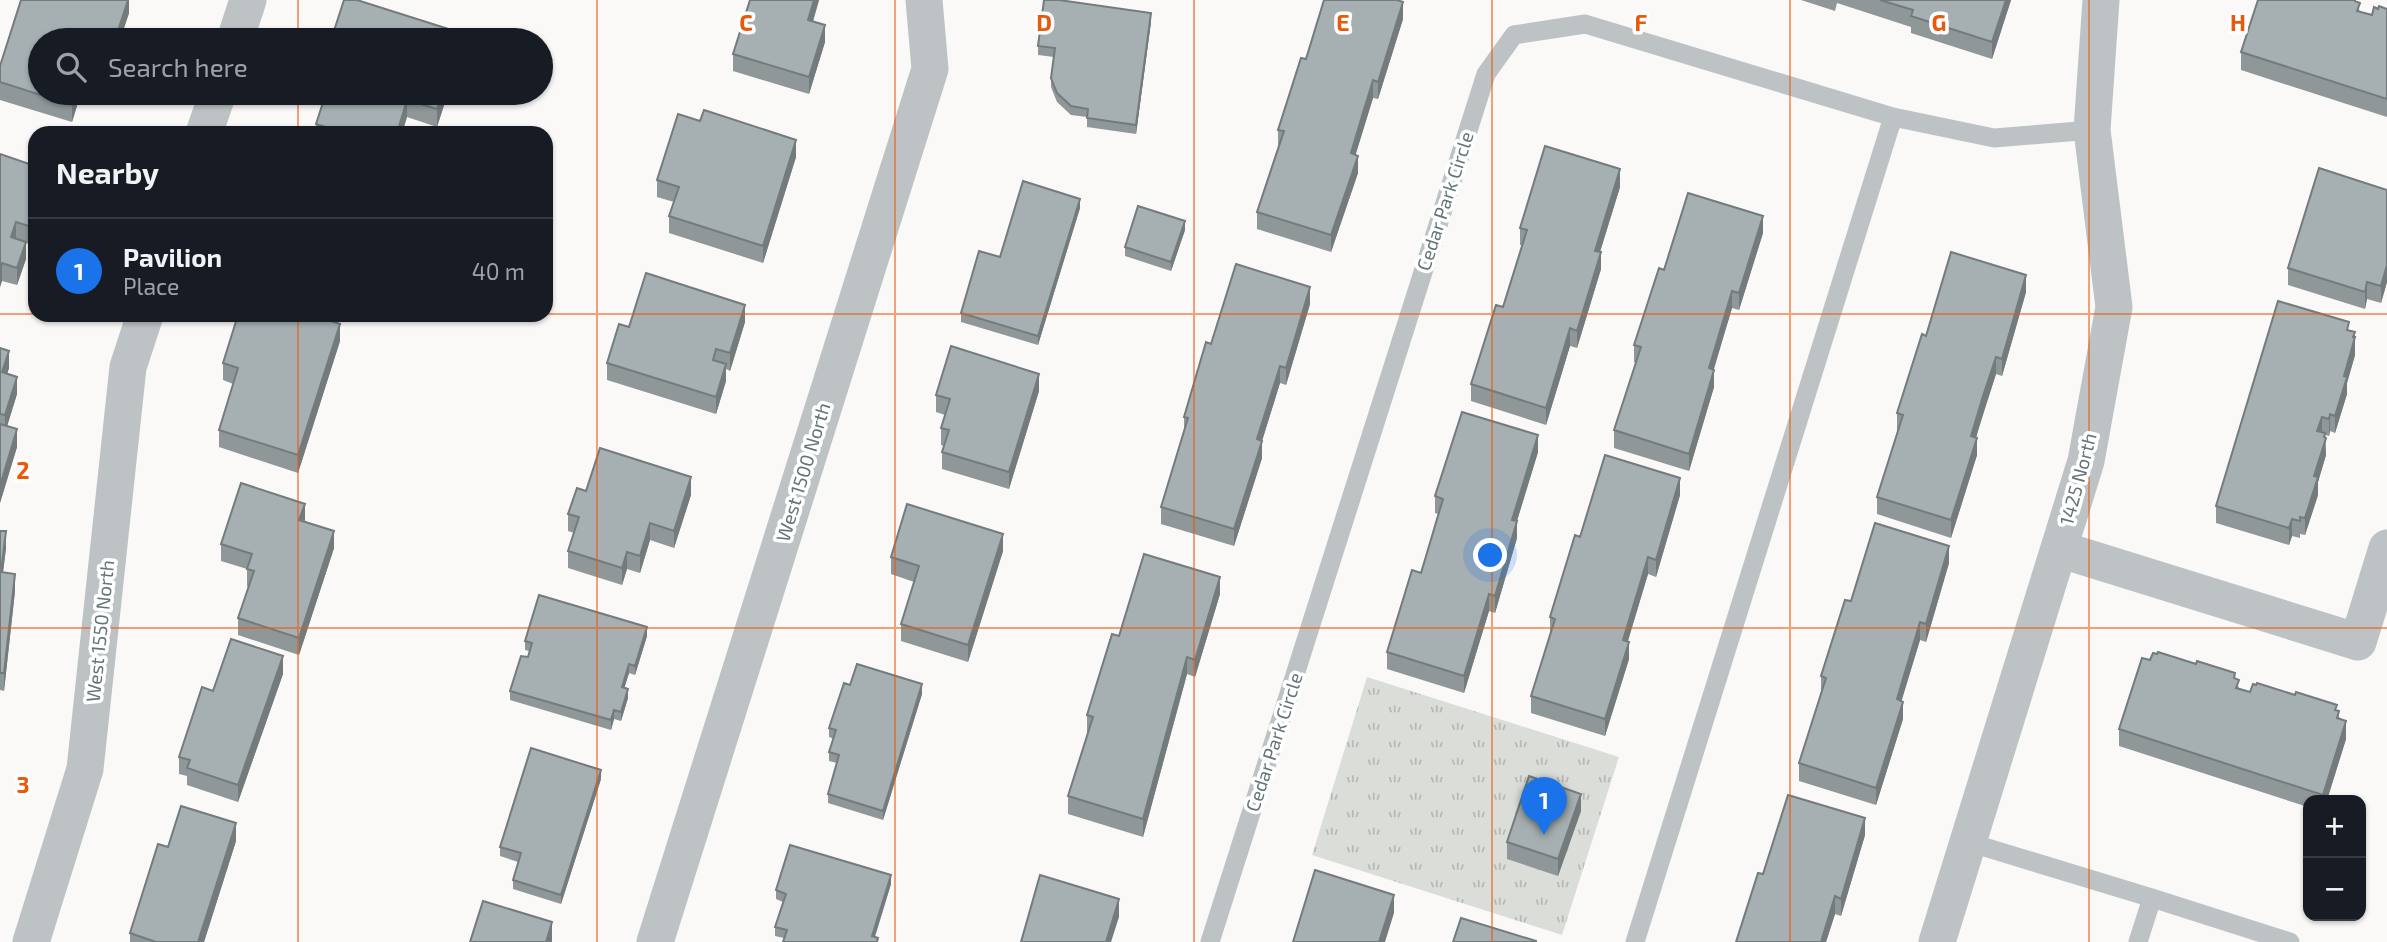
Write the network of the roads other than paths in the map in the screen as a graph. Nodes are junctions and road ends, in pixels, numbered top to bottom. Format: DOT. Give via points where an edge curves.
graph roads {
  1 [pos="248,0"];
  2 [pos="924,0"];
  3 [pos="2101,0"];
  4 [pos="239,28"];
  5 [pos="214,105"];
  6 [pos="1893,117"];
  7 [pos="207,126"];
  8 [pos="2092,130"];
  9 [pos="143,322"];
  10 [pos="2387,548"];
  11 [pos="2059,550"];
  12 [pos="1968,842"];
  13 [pos="2152,898"];
  14 [pos="31,942"];
  15 [pos="655,942"];
  16 [pos="1210,942"];
  17 [pos="1635,942"];
  18 [pos="1937,942"];
  19 [pos="2138,942"];
  20 [pos="2290,942"];
  1 -- 4 [label="street"];
  2 -- 15 [label="street, West 1500 North" via="930,69"];
  3 -- 8 [label="street, 1425 North"];
  5 -- 7 [label="street"];
  6 -- 8 [label="lane, Cedar Park Circle" via="1994,138"];
  6 -- 16 [label="lane, Cedar Park Circle" via="1585,24 1514,35 1486,74"];
  6 -- 17 [label="lane"];
  8 -- 11 [label="street, 1425 North" via="2114,307 2086,461"];
  9 -- 14 [label="street, West 1550 North" via="128,367 85,769"];
  10 -- 11 [label="street" via="2358,642"];
  11 -- 12 [label="street, 1425 North"];
  12 -- 13 [label="lane"];
  12 -- 18 [label="street, 1425 North"];
  13 -- 19 [label="lane"];
  13 -- 20 [label="lane"];
}
